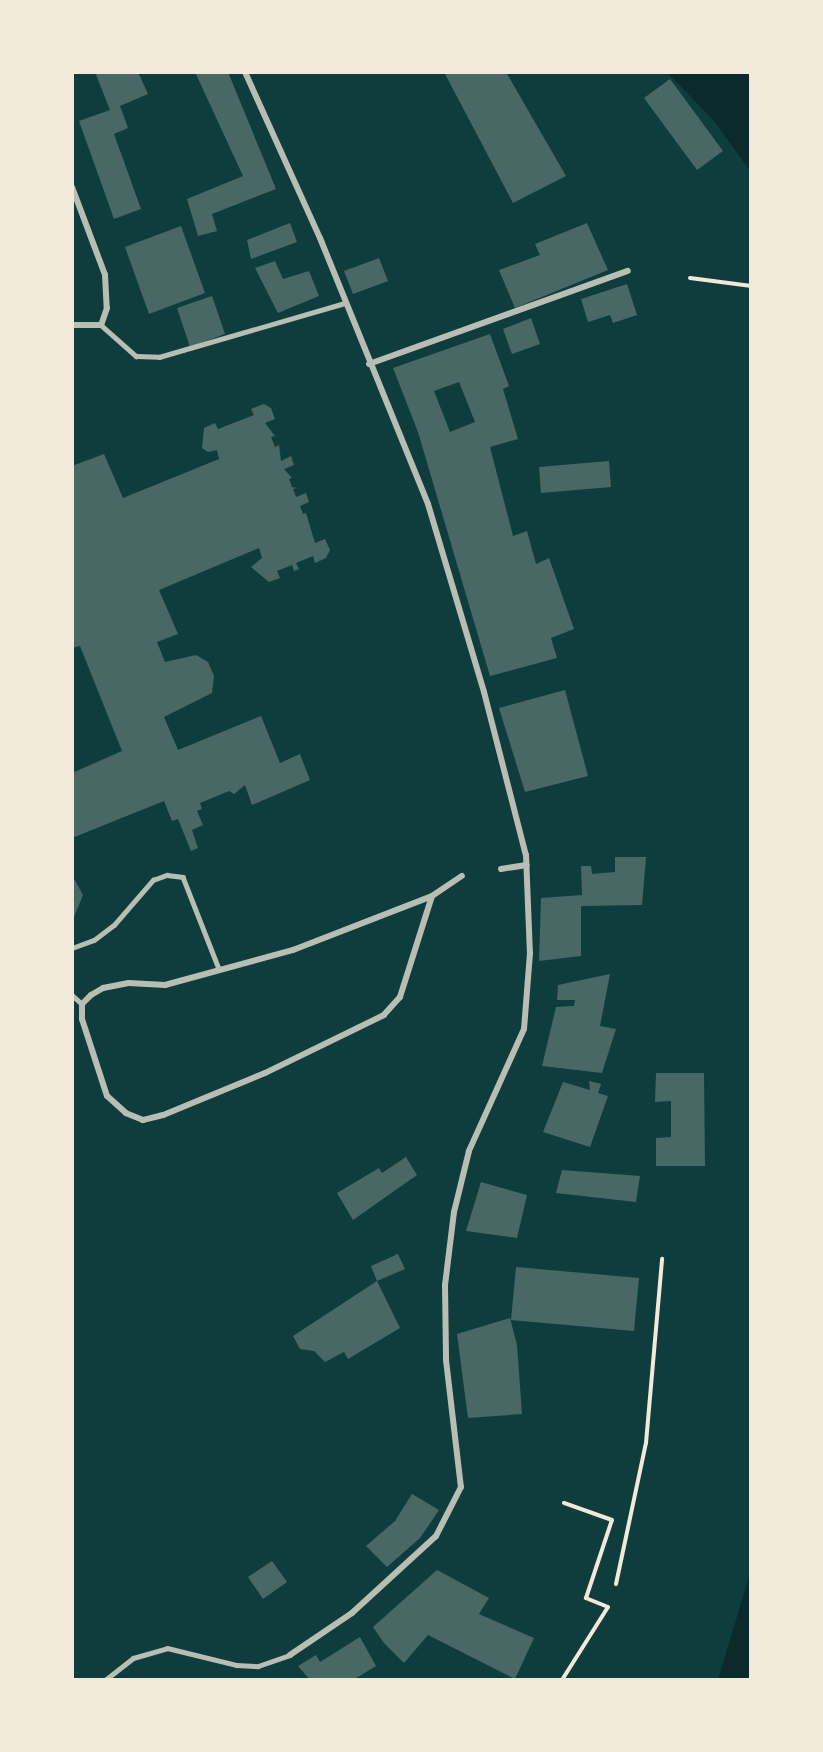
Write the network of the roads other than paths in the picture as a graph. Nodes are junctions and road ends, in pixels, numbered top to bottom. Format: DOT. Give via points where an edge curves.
graph roads {
  1 [pos="245,72"];
  2 [pos="72,187"];
  3 [pos="628,271"];
  4 [pos="345,303"];
  5 [pos="72,325"];
  6 [pos="101,325"];
  7 [pos="369,364"];
  8 [pos="527,865"];
  9 [pos="501,869"];
  10 [pos="462,876"];
  11 [pos="432,896"];
  12 [pos="72,948"];
  13 [pos="219,969"];
  14 [pos="72,995"];
  15 [pos="81,1004"];
  16 [pos="290,1655"];
  17 [pos="107,1678"];
  1 -- 4 [label="street"];
  2 -- 6 [label="street" via="105,275 106,308"];
  3 -- 7 [label="street"];
  4 -- 6 [label="lane" via="159,357 136,356"];
  4 -- 7 [label="street"];
  5 -- 6 [label="street"];
  7 -- 8 [label="street" via="428,504 484,692"];
  8 -- 9 [label="street"];
  8 -- 16 [label="street" via="530,953 524,1029 469,1151 454,1212 445,1285 446,1360 461,1487 436,1536 352,1612"];
  10 -- 11 [label="street"];
  11 -- 13 [label="street" via="293,950"];
  11 -- 15 [label="street" via="400,997 384,1015 265,1073 163,1115 143,1120 126,1113 107,1096 82,1019"];
  12 -- 13 [label="lane" via="94,940 114,924 153,880 167,875 183,877"];
  13 -- 15 [label="street" via="165,985 129,983 103,988"];
  14 -- 15 [label="lane"];
  16 -- 17 [label="street" via="258,1666 236,1665 167,1648 133,1658"];
}
